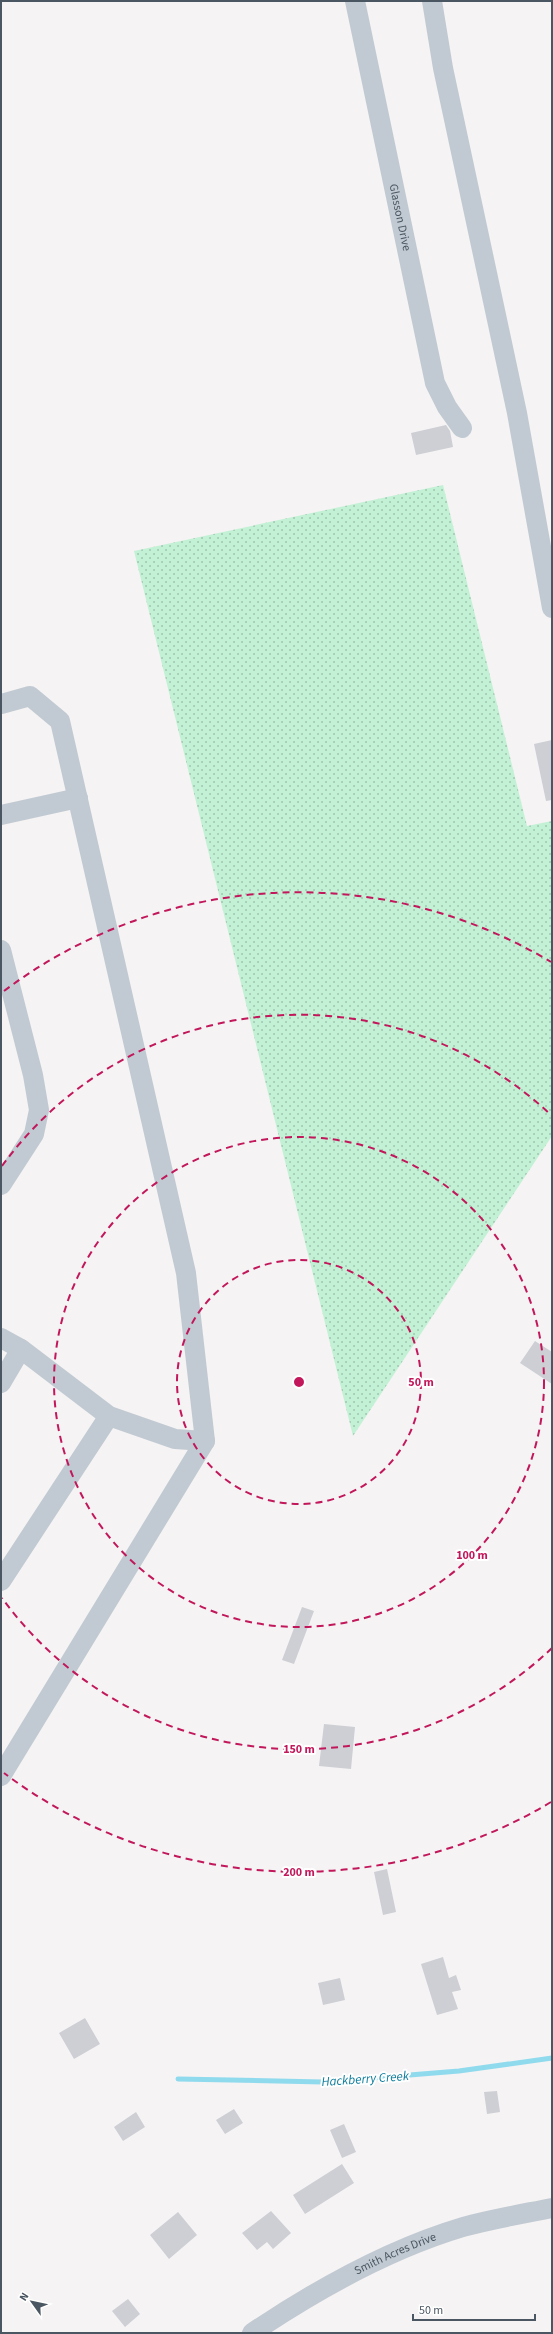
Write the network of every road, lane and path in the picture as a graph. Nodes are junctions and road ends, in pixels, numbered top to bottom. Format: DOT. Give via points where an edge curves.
graph roads {
  1 [pos="355,1"];
  2 [pos="432,1"];
  3 [pos="462,428"];
  4 [pos="552,608"];
  5 [pos="1,704"];
  6 [pos="78,798"];
  7 [pos="1,815"];
  8 [pos="1,950"];
  9 [pos="1,1185"];
  10 [pos="1,1338"];
  11 [pos="21,1350"];
  12 [pos="1,1383"];
  13 [pos="109,1416"];
  14 [pos="205,1440"];
  15 [pos="1,1581"];
  16 [pos="1,1776"];
  17 [pos="552,2208"];
  18 [pos="252,2333"];
  1 -- 3 [label="street, Glasson Drive" via="435,383 447,407"];
  2 -- 4 [label="street" via="444,76 517,413"];
  5 -- 6 [label="street" via="30,696 60,721"];
  6 -- 7 [label="street"];
  6 -- 14 [label="street" via="186,1273"];
  8 -- 9 [label="street" via="34,1075 39,1110 34,1134"];
  10 -- 11 [label="street"];
  11 -- 12 [label="street"];
  11 -- 13 [label="street"];
  13 -- 14 [label="street" via="175,1439"];
  13 -- 15 [label="street"];
  14 -- 16 [label="street"];
  17 -- 18 [label="street, Smith Acres Drive" via="463,2227 416,2244 329,2287"];
}
